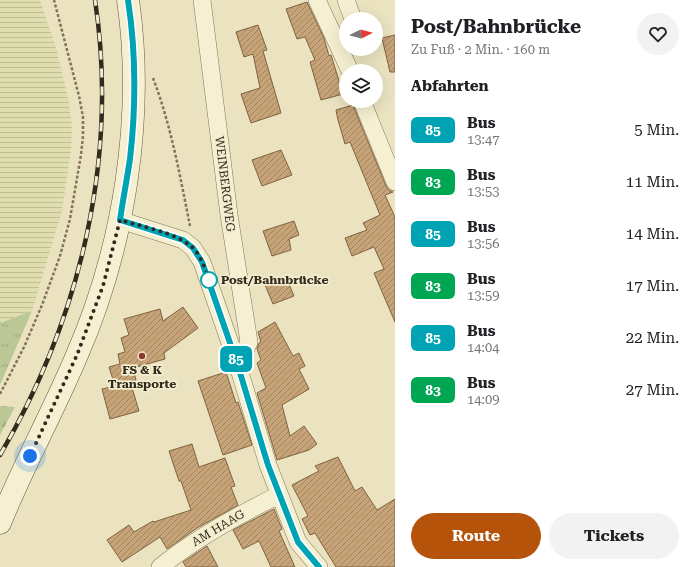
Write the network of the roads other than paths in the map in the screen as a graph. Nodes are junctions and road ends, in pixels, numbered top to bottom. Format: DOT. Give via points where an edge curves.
graph roads {
  1 [pos="128,0"];
  2 [pos="202,0"];
  3 [pos="317,0"];
  4 [pos="346,0"];
  5 [pos="350,12"];
  6 [pos="349,62"];
  7 [pos="365,108"];
  8 [pos="395,182"];
  9 [pos="120,220"];
  10 [pos="238,366"];
  11 [pos="279,494"];
  12 [pos="0,523"];
  13 [pos="160,567"];
  14 [pos="319,567"];
  1 -- 9 [label="main road" via="134,90 130,159"];
  2 -- 10 [label="street, WEINBERGWEG" via="248,342"];
  3 -- 6 [label="street"];
  4 -- 5 [label="street"];
  7 -- 8 [label="street"];
  9 -- 10 [label="street" via="183,240 193,248 209,280"];
  9 -- 12 [label="main road" via="103,286 77,355"];
  10 -- 11 [label="street"];
  11 -- 13 [label="street, AM HAAG" via="230,521"];
  11 -- 14 [label="street" via="298,542"];
}
